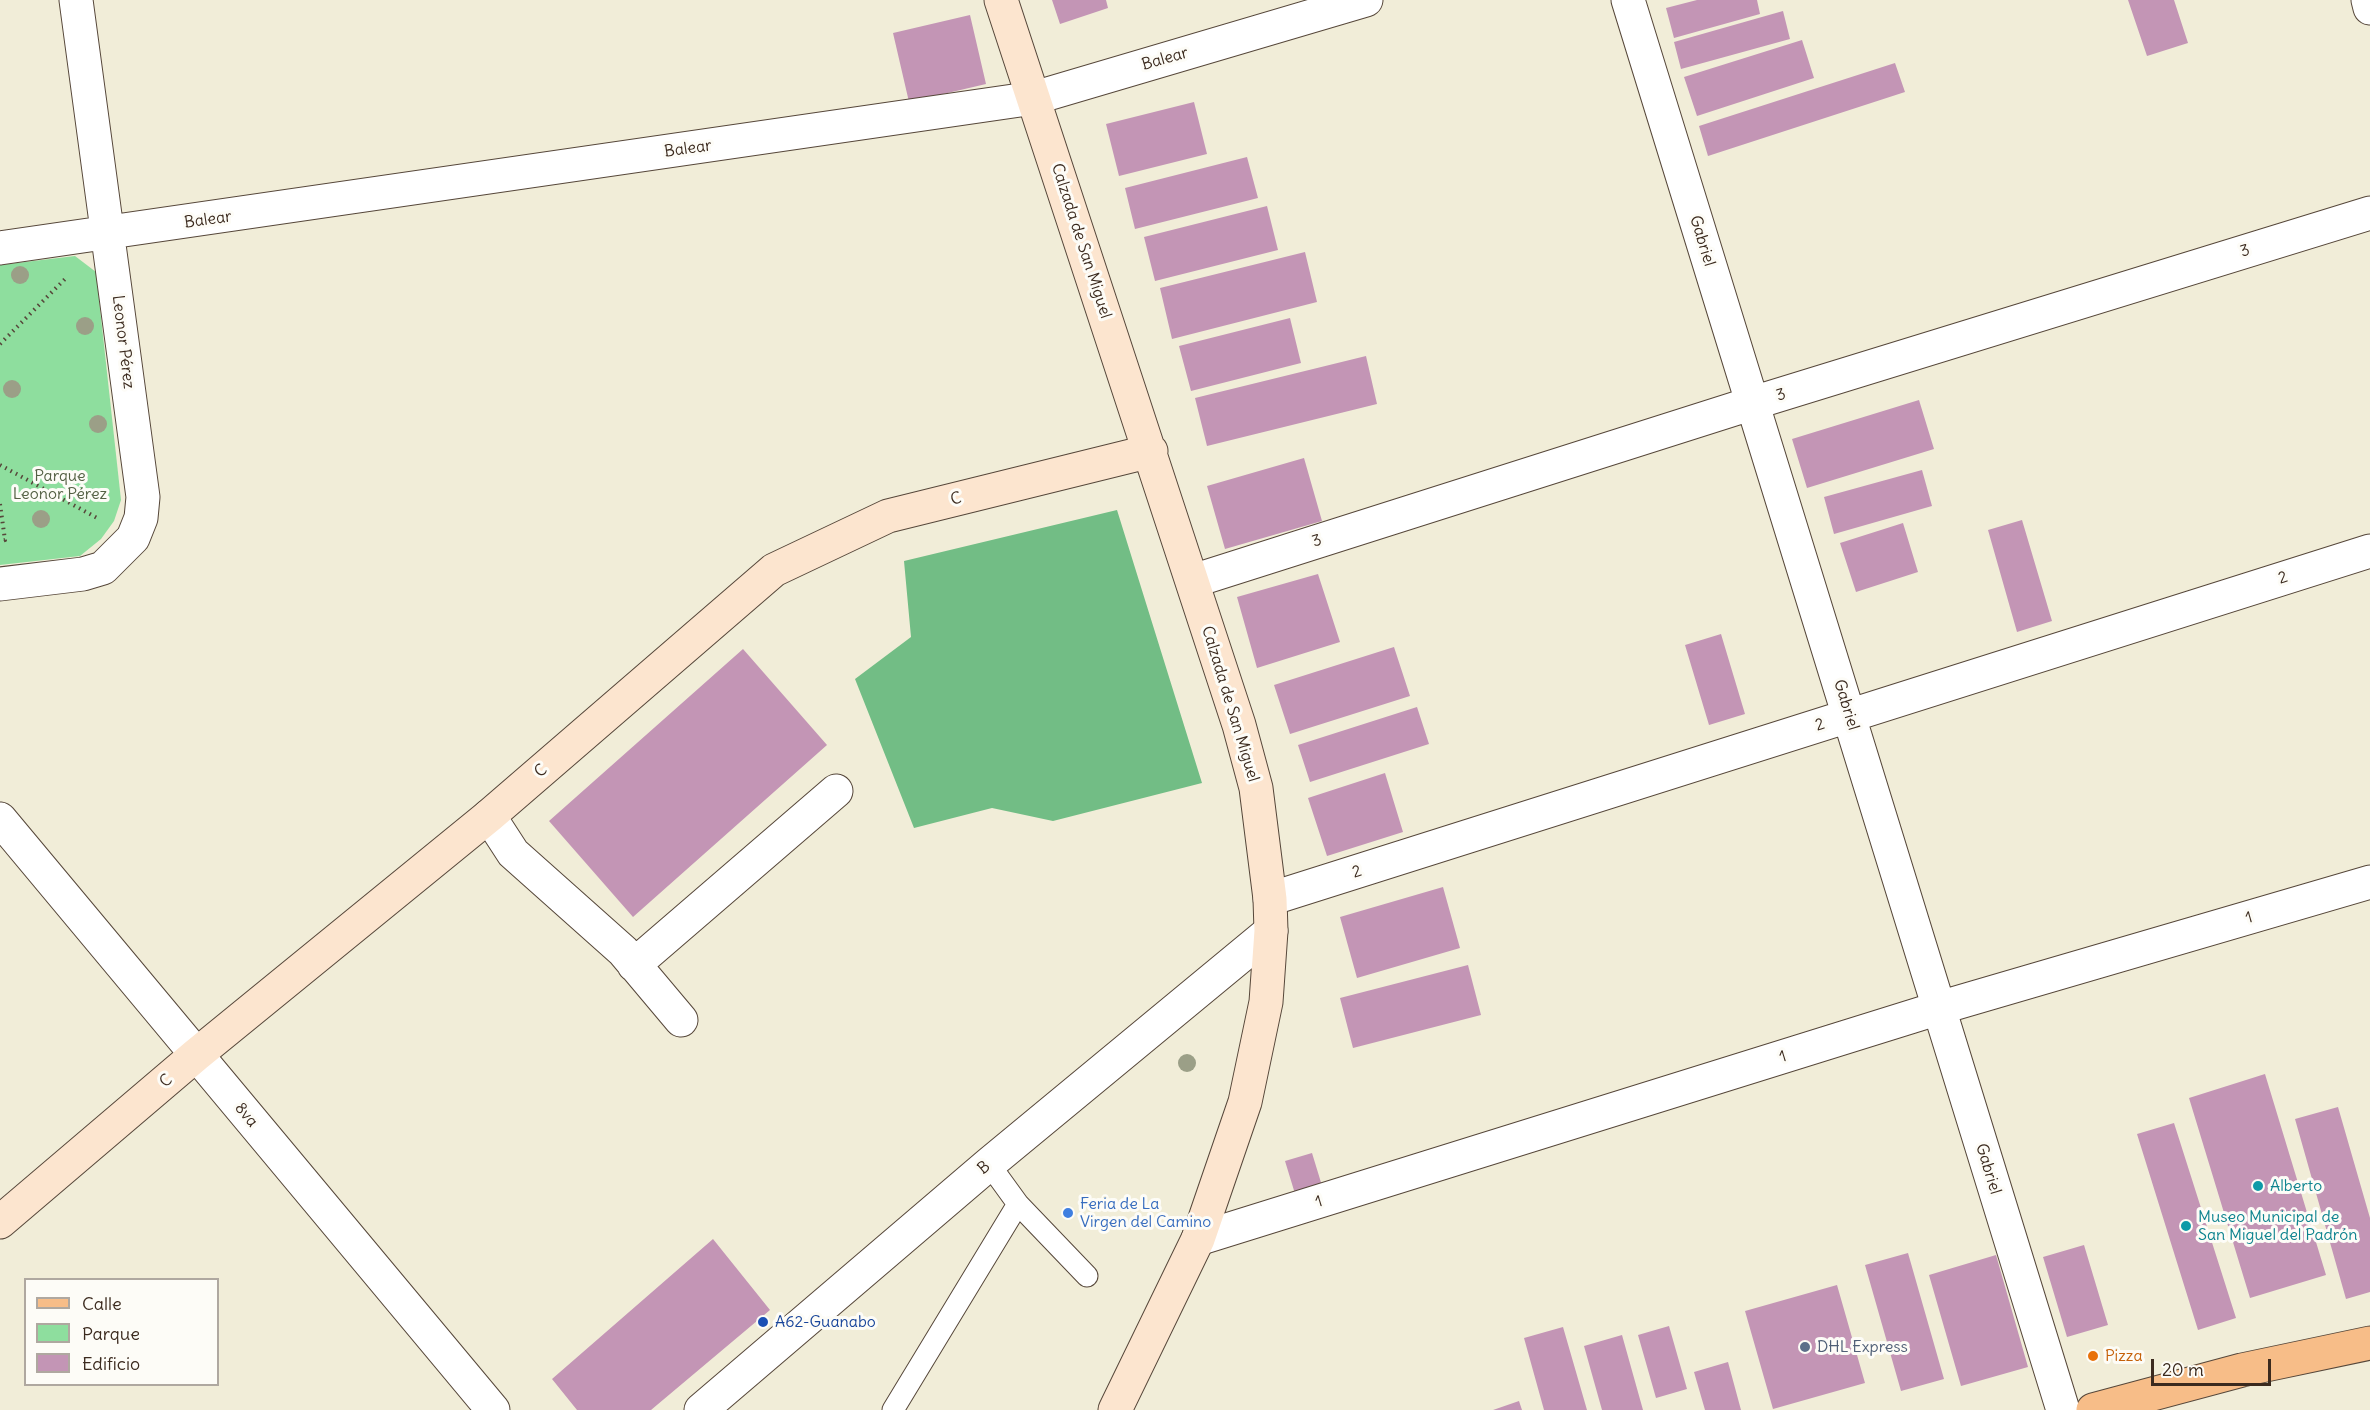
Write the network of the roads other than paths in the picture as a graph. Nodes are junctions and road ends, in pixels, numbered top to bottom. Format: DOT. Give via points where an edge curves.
graph roads {
  1 [pos="76,0"];
  2 [pos="1001,0"];
  3 [pos="1366,0"];
  4 [pos="1628,0"];
  5 [pos="2367,0"];
  6 [pos="2370,8"];
  7 [pos="1034,98"];
  8 [pos="2370,213"];
  9 [pos="110,234"];
  10 [pos="0,248"];
  11 [pos="1753,403"];
  12 [pos="1151,451"];
  13 [pos="2370,551"];
  14 [pos="1193,581"];
  15 [pos="0,584"];
  16 [pos="1849,716"];
  17 [pos="836,791"];
  18 [pos="489,816"];
  19 [pos="0,819"];
  20 [pos="2370,882"];
  21 [pos="1270,915"];
  22 [pos="634,965"];
  23 [pos="1939,1008"];
  24 [pos="681,1020"];
  25 [pos="196,1055"];
  26 [pos="989,1164"];
  27 [pos="1018,1204"];
  28 [pos="0,1222"];
  29 [pos="1198,1239"];
  30 [pos="1087,1276"];
  31 [pos="2370,1343"];
  32 [pos="493,1410"];
  33 [pos="701,1410"];
  34 [pos="893,1410"];
  35 [pos="1115,1410"];
  36 [pos="2063,1410"];
  37 [pos="2093,1410"];
  1 -- 9 [label="street, Leonor Pérez"];
  2 -- 7 [label="main road, Calzada de San Miguel"];
  3 -- 7 [label="street, Balear"];
  4 -- 11 [label="street, Gabriel"];
  5 -- 6 [label="street"];
  7 -- 9 [label="street, Balear"];
  7 -- 12 [label="main road, Calzada de San Miguel"];
  8 -- 11 [label="street, 3"];
  9 -- 10 [label="street, Balear"];
  9 -- 15 [label="street, Leonor Pérez" via="142,497 141,519 133,538 103,568"];
  11 -- 14 [label="street, 3"];
  11 -- 16 [label="street, Gabriel"];
  12 -- 14 [label="main road, Calzada de San Miguel"];
  12 -- 18 [label="main road, C" via="888,516 774,570"];
  13 -- 16 [label="street, 2"];
  14 -- 21 [label="main road, Calzada de San Miguel" via="1256,788"];
  16 -- 21 [label="street, 2"];
  16 -- 23 [label="street, Gabriel"];
  17 -- 22 [label="street"];
  18 -- 22 [label="street" via="513,853"];
  18 -- 25 [label="main road, C"];
  19 -- 25 [label="street, 8va"];
  20 -- 23 [label="street, 1"];
  21 -- 26 [label="street, B"];
  21 -- 29 [label="main road, Calzada de San Miguel" via="1266,1002 1245,1102"];
  22 -- 24 [label="street"];
  23 -- 29 [label="street, 1"];
  23 -- 36 [label="street, Gabriel"];
  25 -- 28 [label="main road, C"];
  25 -- 32 [label="street, 8va"];
  26 -- 27 [label="lane"];
  26 -- 33 [label="street, B"];
  27 -- 30 [label="lane"];
  27 -- 34 [label="lane"];
  29 -- 35 [label="main road, Calzada de San Miguel"];
  31 -- 37 [label="main road" via="2242,1370"];
}
